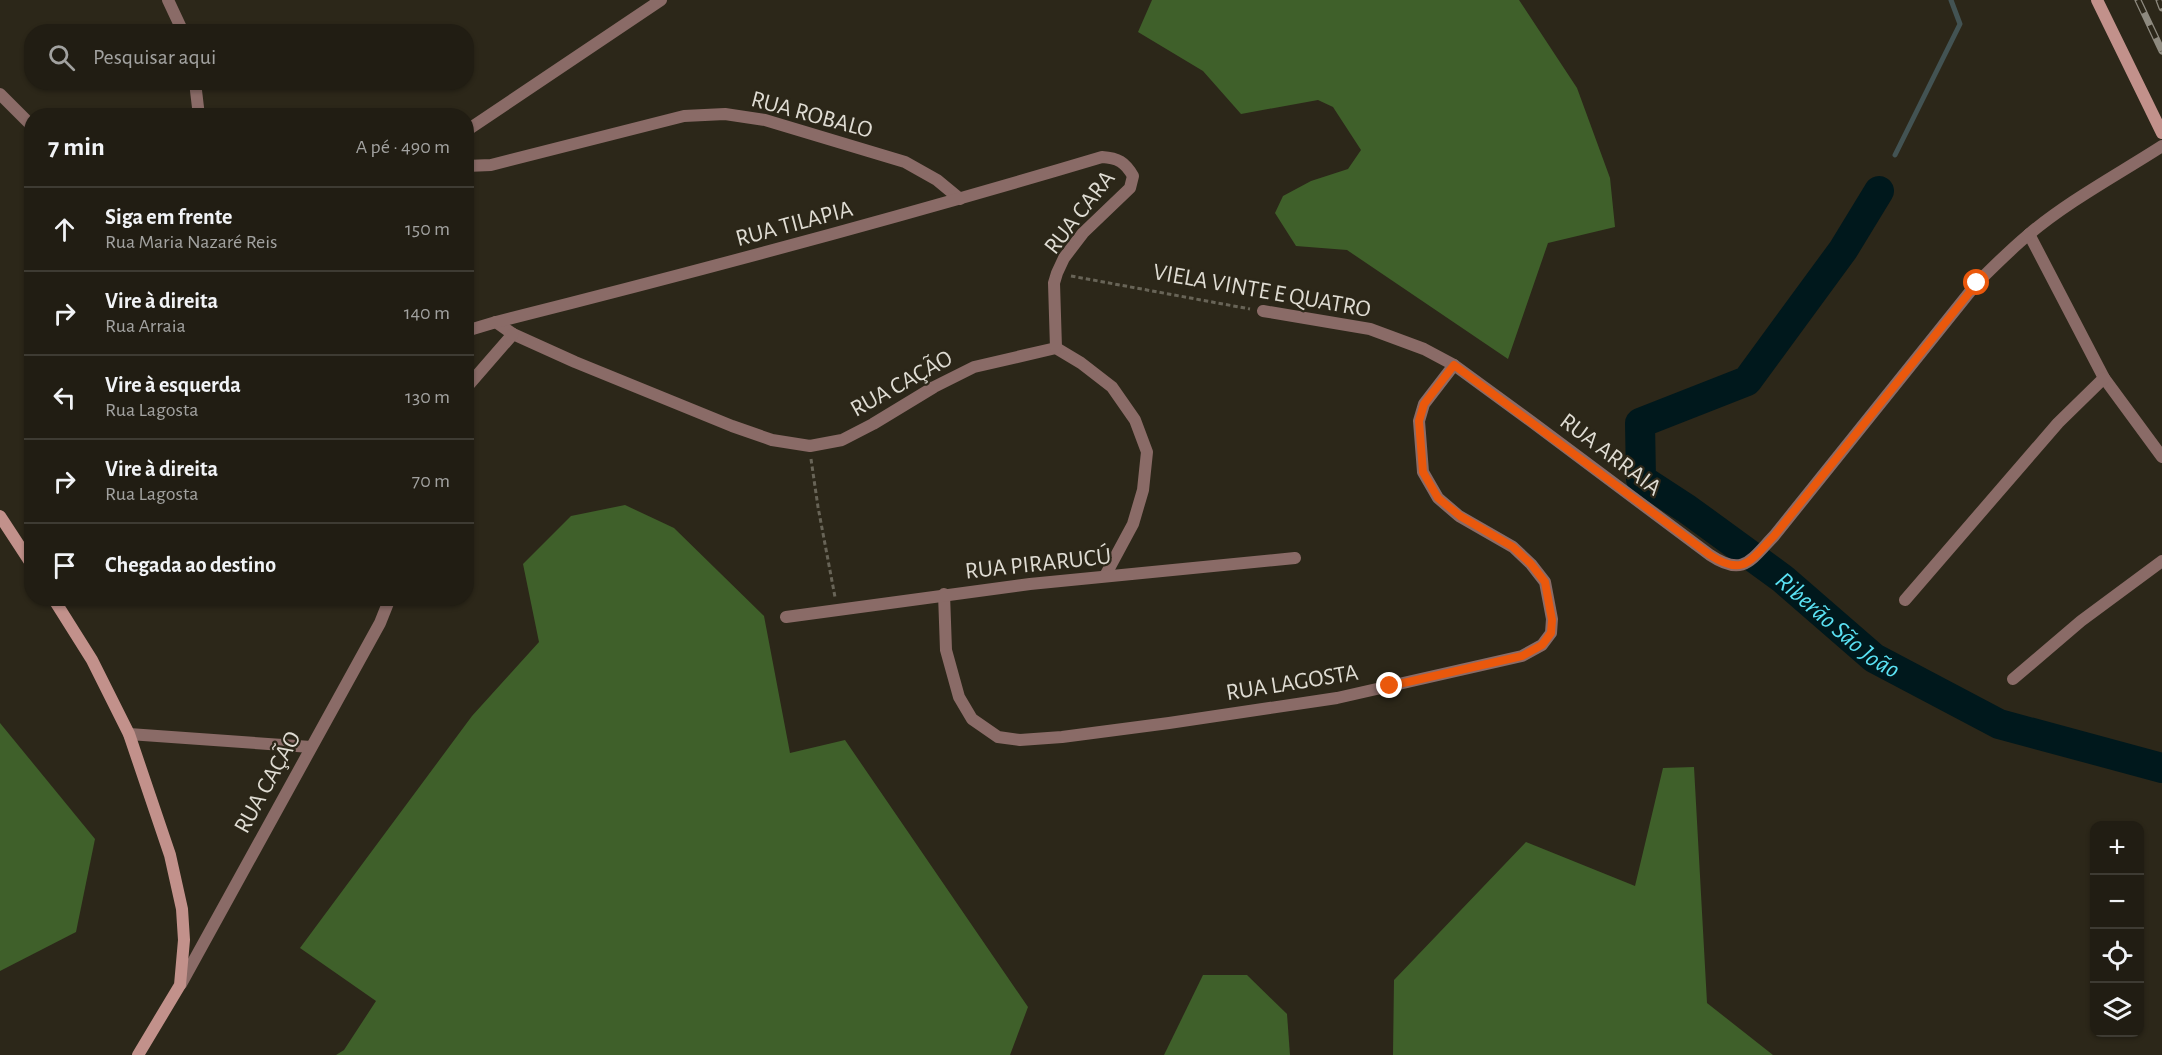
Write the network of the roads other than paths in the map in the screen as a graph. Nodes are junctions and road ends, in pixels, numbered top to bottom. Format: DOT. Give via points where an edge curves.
graph roads {
  1 [pos="168,0"];
  2 [pos="661,0"];
  3 [pos="2097,0"];
  4 [pos="179,24"];
  5 [pos="196,90"];
  6 [pos="0,94"];
  7 [pos="198,108"];
  8 [pos="24,118"];
  9 [pos="474,127"];
  10 [pos="2162,133"];
  11 [pos="2162,146"];
  12 [pos="1102,157"];
  13 [pos="474,166"];
  14 [pos="960,199"];
  15 [pos="2029,234"];
  16 [pos="1263,311"];
  17 [pos="496,322"];
  18 [pos="474,329"];
  19 [pos="513,334"];
  20 [pos="1056,348"];
  21 [pos="1454,365"];
  22 [pos="2104,378"];
  23 [pos="474,379"];
  24 [pos="2162,457"];
  25 [pos="0,516"];
  26 [pos="24,553"];
  27 [pos="1295,558"];
  28 [pos="2162,561"];
  29 [pos="1105,576"];
  30 [pos="944,594"];
  31 [pos="1905,600"];
  32 [pos="57,606"];
  33 [pos="387,606"];
  34 [pos="786,617"];
  35 [pos="2013,679"];
  36 [pos="129,734"];
  37 [pos="311,747"];
  38 [pos="180,985"];
  39 [pos="138,1055"];
  1 -- 4 [label="street"];
  2 -- 9 [label="street"];
  3 -- 10 [label="street"];
  5 -- 7 [label="street"];
  6 -- 8 [label="street"];
  11 -- 15 [label="street"];
  12 -- 14 [label="street, RUA TILAPIA"];
  12 -- 20 [label="street, RUA CARA" via="1126,165 1133,176 1130,188 1083,233 1057,273"];
  13 -- 14 [label="street, RUA ROBALO" via="491,165 684,116 725,114 765,120 905,162"];
  14 -- 17 [label="street, RUA TILAPIA"];
  15 -- 21 [label="street, RUA ARRAIA" via="1977,283 1774,536 1746,563 1736,567 1716,559"];
  15 -- 22 [label="street"];
  16 -- 21 [label="street, VIELA VINTE E QUATRO" via="1370,329"];
  17 -- 18 [label="street, RUA TILAPIA"];
  17 -- 19 [label="street, RUA CAÇÃO"];
  19 -- 20 [label="street, RUA CAÇÃO" via="732,426 772,440 810,446 842,440 974,367"];
  19 -- 23 [label="street"];
  20 -- 29 [label="street" via="1112,387 1135,420 1147,452 1143,490 1132,524"];
  21 -- 30 [label="street, RUA LAGOSTA" via="1424,404 1419,421 1423,472 1438,498 1460,516 1513,547 1545,582 1551,633 1542,645 1522,656 1337,698 1020,740 998,737 980,725 959,697 946,650"];
  22 -- 24 [label="street"];
  22 -- 31 [label="street" via="2058,423"];
  25 -- 26 [label="street"];
  27 -- 29 [label="street, RUA PIRARUCÚ"];
  28 -- 35 [label="street" via="2080,621"];
  29 -- 30 [label="street, RUA PIRARUCÚ"];
  30 -- 34 [label="street, RUA PIRARUCÚ"];
  32 -- 36 [label="street" via="92,660"];
  33 -- 37 [label="street, RUA CAÇÃO"];
  36 -- 37 [label="street"];
  36 -- 38 [label="street" via="170,855 182,909"];
  37 -- 38 [label="street, RUA CAÇÃO"];
  38 -- 39 [label="street"];
}
